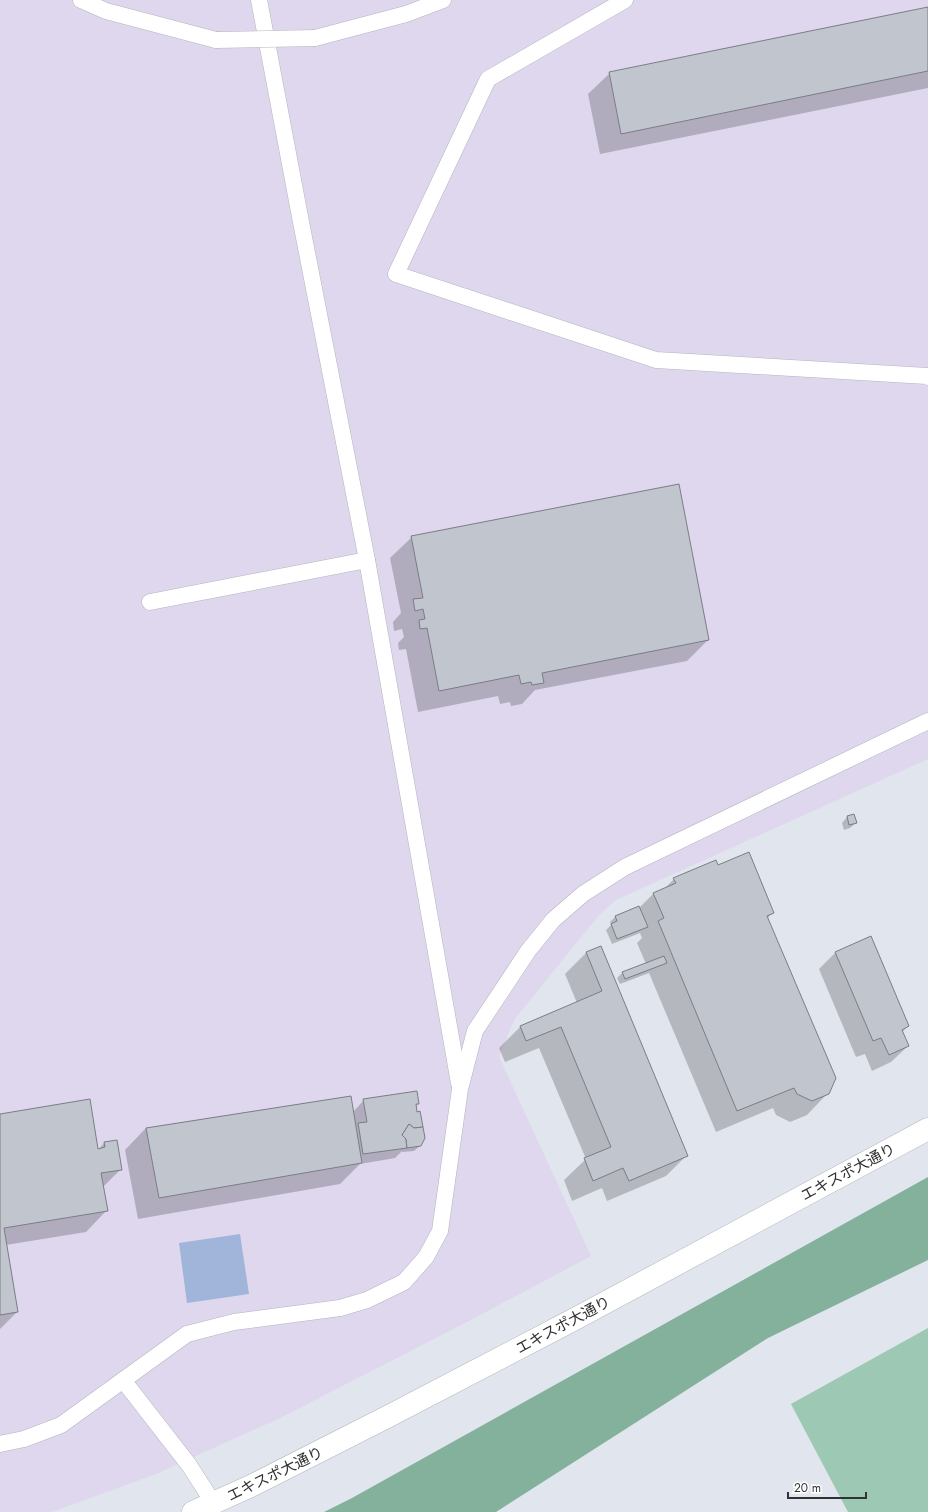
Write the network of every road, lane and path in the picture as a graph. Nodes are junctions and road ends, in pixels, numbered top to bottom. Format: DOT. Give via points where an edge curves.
graph roads {
  1 [pos="81,0"];
  2 [pos="260,0"];
  3 [pos="443,0"];
  4 [pos="625,0"];
  5 [pos="928,376"];
  6 [pos="367,560"];
  7 [pos="150,602"];
  8 [pos="928,721"];
  9 [pos="460,1089"];
  10 [pos="928,1129"];
  11 [pos="123,1380"];
  12 [pos="0,1444"];
  13 [pos="214,1504"];
  14 [pos="193,1512"];
  1 -- 3 [label="lane, bridge" via="106,11 216,40 315,38 406,14"];
  2 -- 6 [label="lane"];
  4 -- 5 [label="lane" via="488,79 396,274 656,360"];
  6 -- 7 [label="lane"];
  6 -- 9 [label="lane"];
  8 -- 9 [label="lane" via="625,867 582,894 553,920 475,1031"];
  9 -- 11 [label="lane" via="440,1231 426,1257 404,1282 367,1300 340,1308 234,1322 187,1334"];
  10 -- 13 [label="main road, エキスポ大通り" via="387,1418"];
  11 -- 12 [label="lane" via="61,1425 24,1439"];
  11 -- 13 [label="lane" via="189,1465"];
  13 -- 14 [label="main road, エキスポ大通り"];
}
